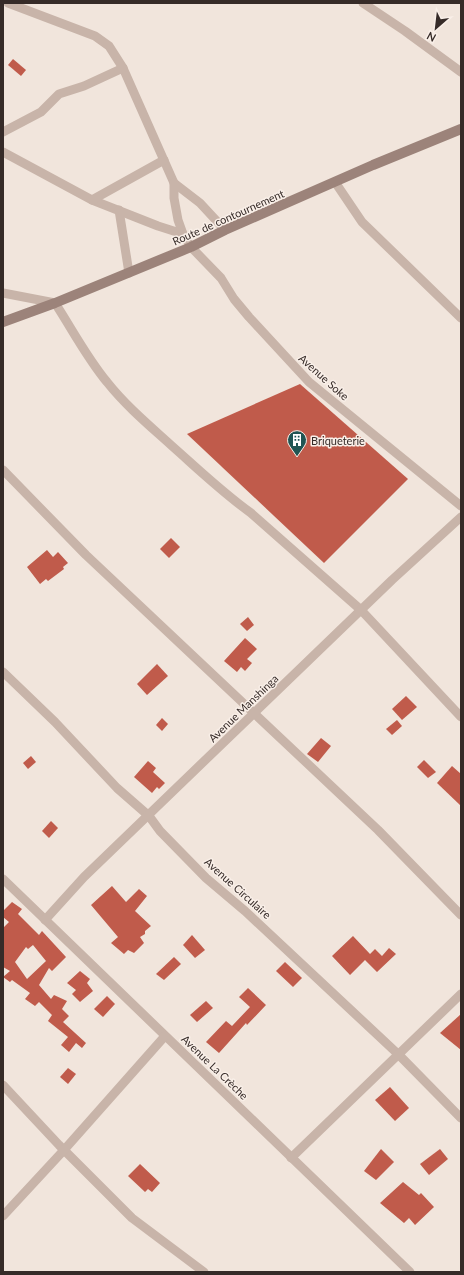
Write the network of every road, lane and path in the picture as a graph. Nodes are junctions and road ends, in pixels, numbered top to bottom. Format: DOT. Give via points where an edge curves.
graph roads {
  1 [pos="8,3"];
  2 [pos="362,3"];
  3 [pos="123,68"];
  4 [pos="461,72"];
  5 [pos="461,129"];
  6 [pos="3,132"];
  7 [pos="3,152"];
  8 [pos="164,160"];
  9 [pos="334,182"];
  10 [pos="174,183"];
  11 [pos="92,200"];
  12 [pos="119,210"];
  13 [pos="225,230"];
  14 [pos="183,234"];
  15 [pos="191,247"];
  16 [pos="129,273"];
  17 [pos="3,293"];
  18 [pos="55,303"];
  19 [pos="459,314"];
  20 [pos="3,322"];
  21 [pos="3,470"];
  22 [pos="461,506"];
  23 [pos="461,517"];
  24 [pos="361,610"];
  25 [pos="3,672"];
  26 [pos="254,713"];
  27 [pos="461,717"];
  28 [pos="149,816"];
  29 [pos="3,879"];
  30 [pos="461,915"];
  31 [pos="45,920"];
  32 [pos="461,994"];
  33 [pos="165,1036"];
  34 [pos="399,1054"];
  35 [pos="3,1085"];
  36 [pos="461,1118"];
  37 [pos="64,1150"];
  38 [pos="291,1158"];
  39 [pos="3,1216"];
  40 [pos="204,1272"];
  41 [pos="410,1272"];
  1 -- 3 [label="street" via="95,36 109,46"];
  2 -- 4 [label="street"];
  3 -- 6 [label="street" via="59,94 41,112"];
  3 -- 8 [label="street"];
  5 -- 9 [label="street, Route de contournement"];
  7 -- 11 [label="street"];
  8 -- 10 [label="street"];
  8 -- 11 [label="street"];
  9 -- 13 [label="street, Route de contournement"];
  9 -- 19 [label="street" via="362,222"];
  10 -- 13 [label="street" via="200,203"];
  10 -- 14 [label="street, Avenue Soke" via="174,198"];
  11 -- 12 [label="street"];
  12 -- 14 [label="street"];
  12 -- 16 [label="street"];
  13 -- 15 [label="street, Route de contournement"];
  14 -- 15 [label="street, Avenue Soke"];
  15 -- 16 [label="street, Route de contournement"];
  15 -- 22 [label="street, Avenue Soke" via="222,278 234,299 249,317 309,382"];
  16 -- 18 [label="street, Route de contournement"];
  17 -- 18 [label="street"];
  18 -- 20 [label="street, Route de contournement"];
  18 -- 24 [label="street" via="107,382 133,410 199,471"];
  21 -- 26 [label="street" via="86,555"];
  23 -- 24 [label="street, Avenue Manshinga"];
  24 -- 26 [label="street, Avenue Manshinga"];
  24 -- 27 [label="street"];
  25 -- 28 [label="street, Avenue Circulaire" via="55,722 117,788"];
  26 -- 28 [label="street, Avenue Manshinga"];
  26 -- 30 [label="street" via="378,830"];
  28 -- 31 [label="street, Avenue Manshinga" via="84,877"];
  28 -- 34 [label="street, Avenue Circulaire" via="160,831 206,878"];
  29 -- 31 [label="street, Avenue La Crèche"];
  31 -- 33 [label="street, Avenue La Crèche"];
  32 -- 34 [label="street"];
  33 -- 37 [label="street"];
  33 -- 38 [label="street, Avenue La Crèche"];
  34 -- 36 [label="street, Avenue Circulaire"];
  34 -- 38 [label="street"];
  35 -- 37 [label="street"];
  37 -- 39 [label="street"];
  37 -- 40 [label="street" via="132,1218"];
  38 -- 41 [label="street, Avenue La Crèche"];
}
